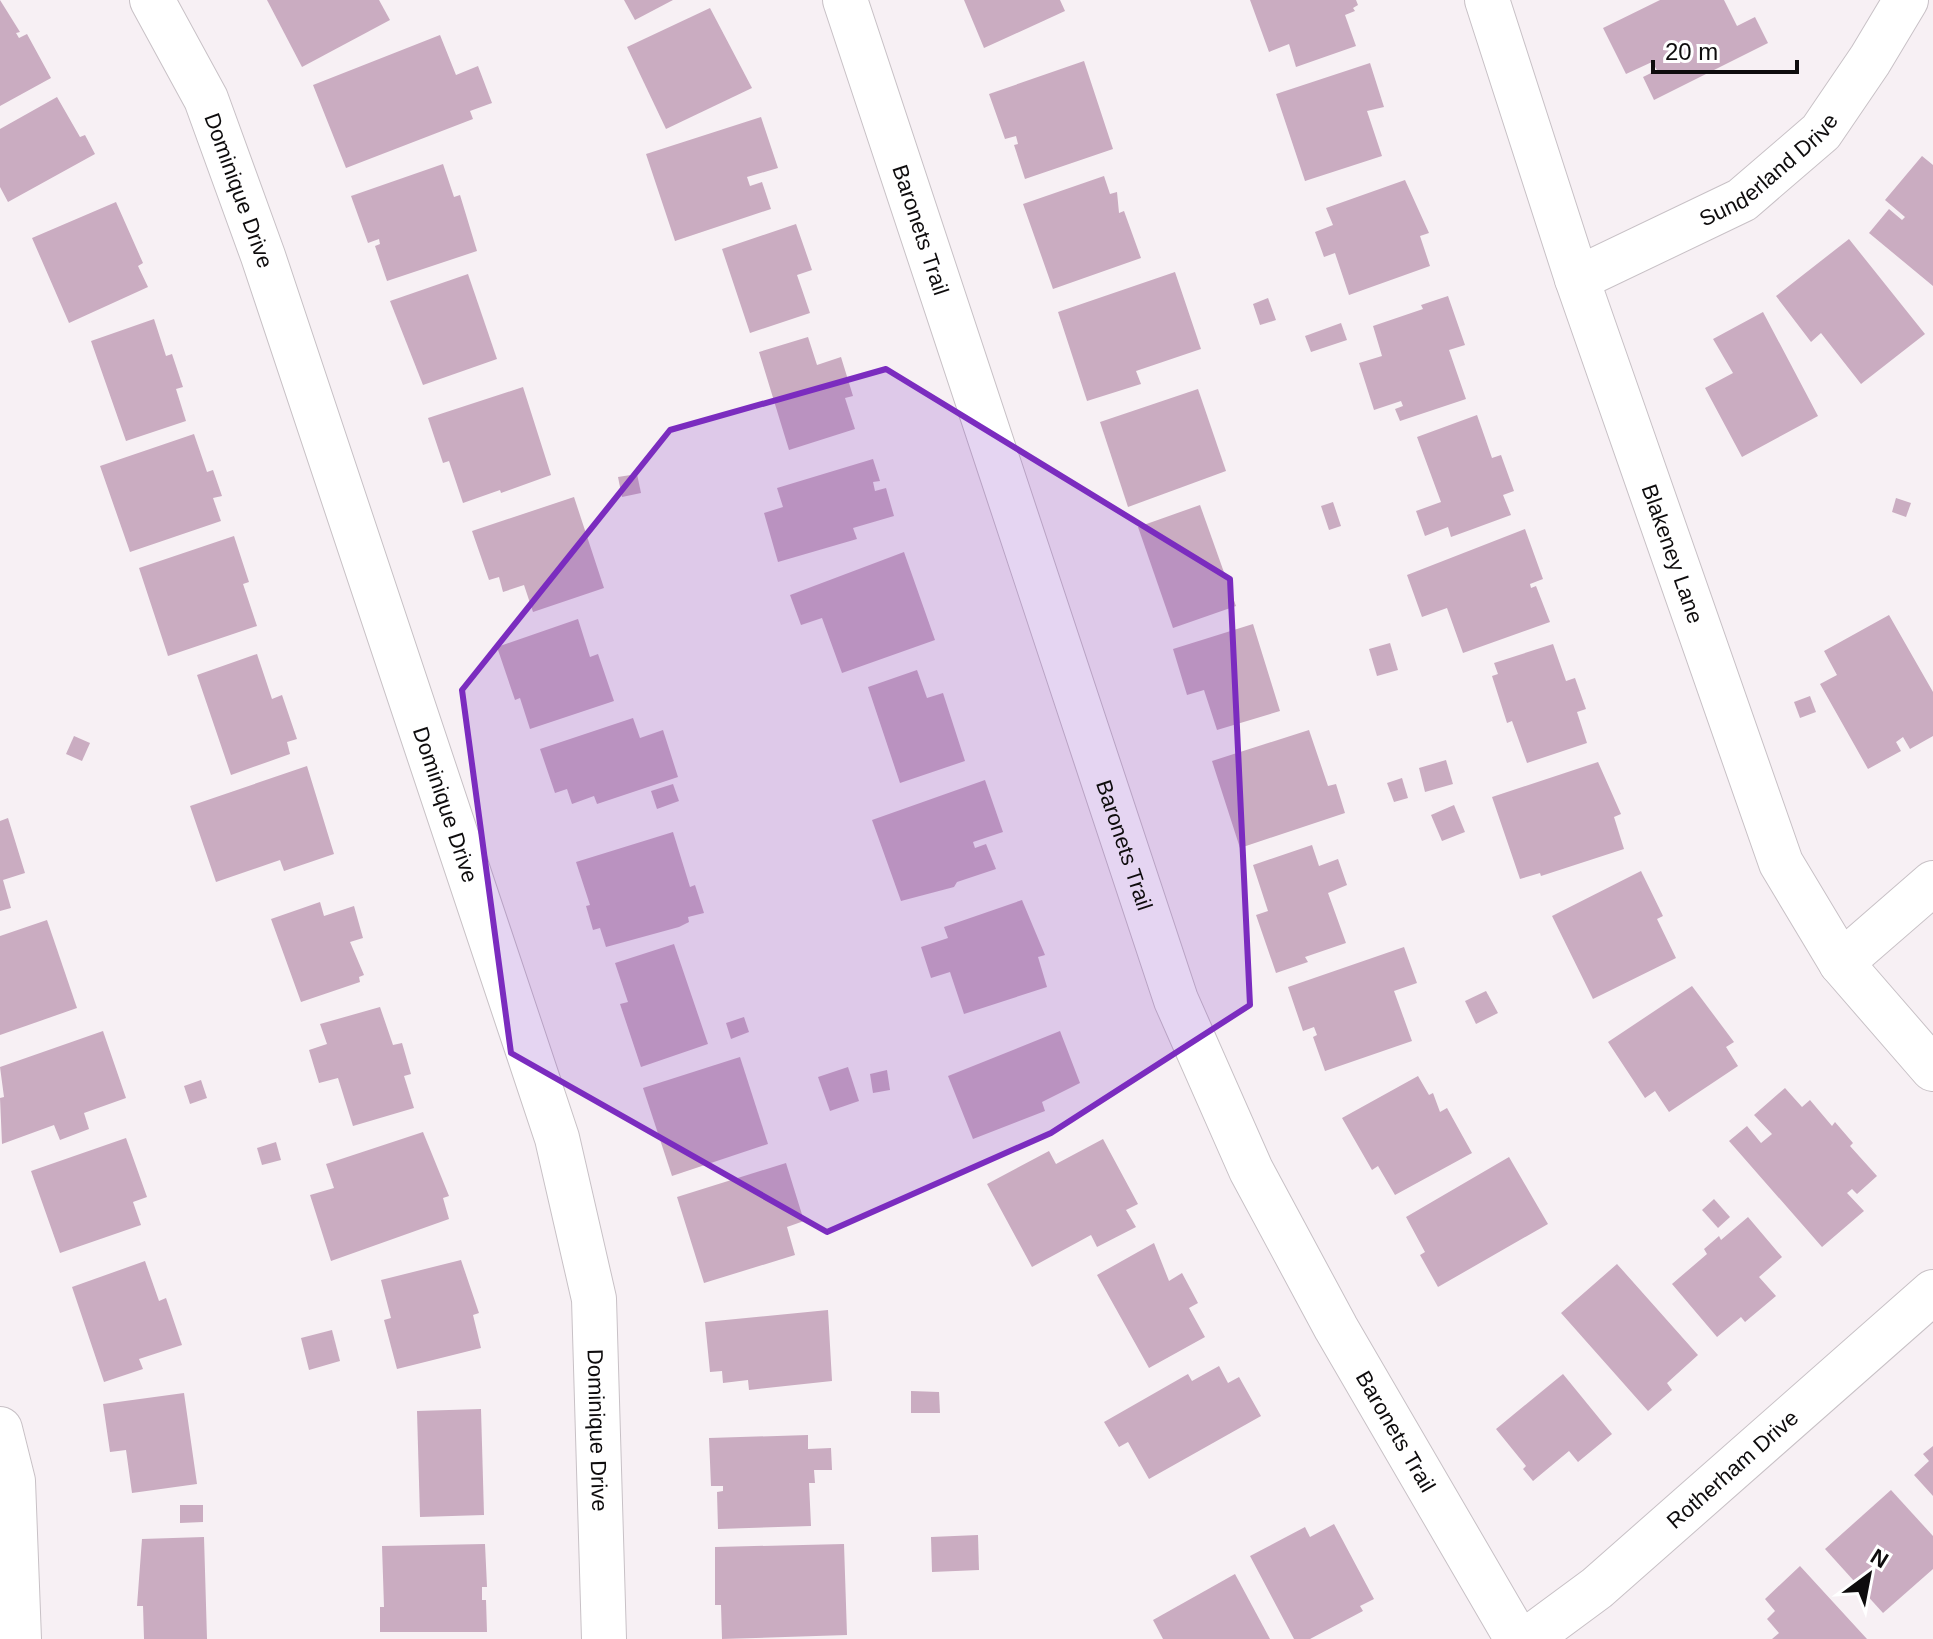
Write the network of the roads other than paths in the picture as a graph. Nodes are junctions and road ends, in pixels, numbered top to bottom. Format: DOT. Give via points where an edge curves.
graph roads {
  1 [pos="152,0"];
  2 [pos="845,0"];
  3 [pos="1487,0"];
  4 [pos="1906,0"];
  5 [pos="1577,279"];
  6 [pos="1933,883"];
  7 [pos="1841,963"];
  8 [pos="1933,1069"];
  9 [pos="1933,1292"];
  10 [pos="0,1429"];
  11 [pos="19,1639"];
  12 [pos="604,1639"];
  13 [pos="1517,1639"];
  14 [pos="1528,1639"];
  1 -- 12 [label="street, Dominique Drive" via="206,99 263,256 557,1138 594,1299"];
  2 -- 13 [label="street, Baronets Trail" via="1176,1000 1265,1197"];
  3 -- 5 [label="street, Blakeney Lane"];
  4 -- 5 [label="street, Sunderland Drive" via="1821,132 1742,200"];
  5 -- 7 [label="street, Blakeney Lane" via="1781,863"];
  6 -- 7 [label="street"];
  7 -- 8 [label="street, Blakeney Lane"];
  9 -- 14 [label="street, Rotherham Drive" via="1597,1588"];
  10 -- 11 [label="street" via="13,1481"];
}
